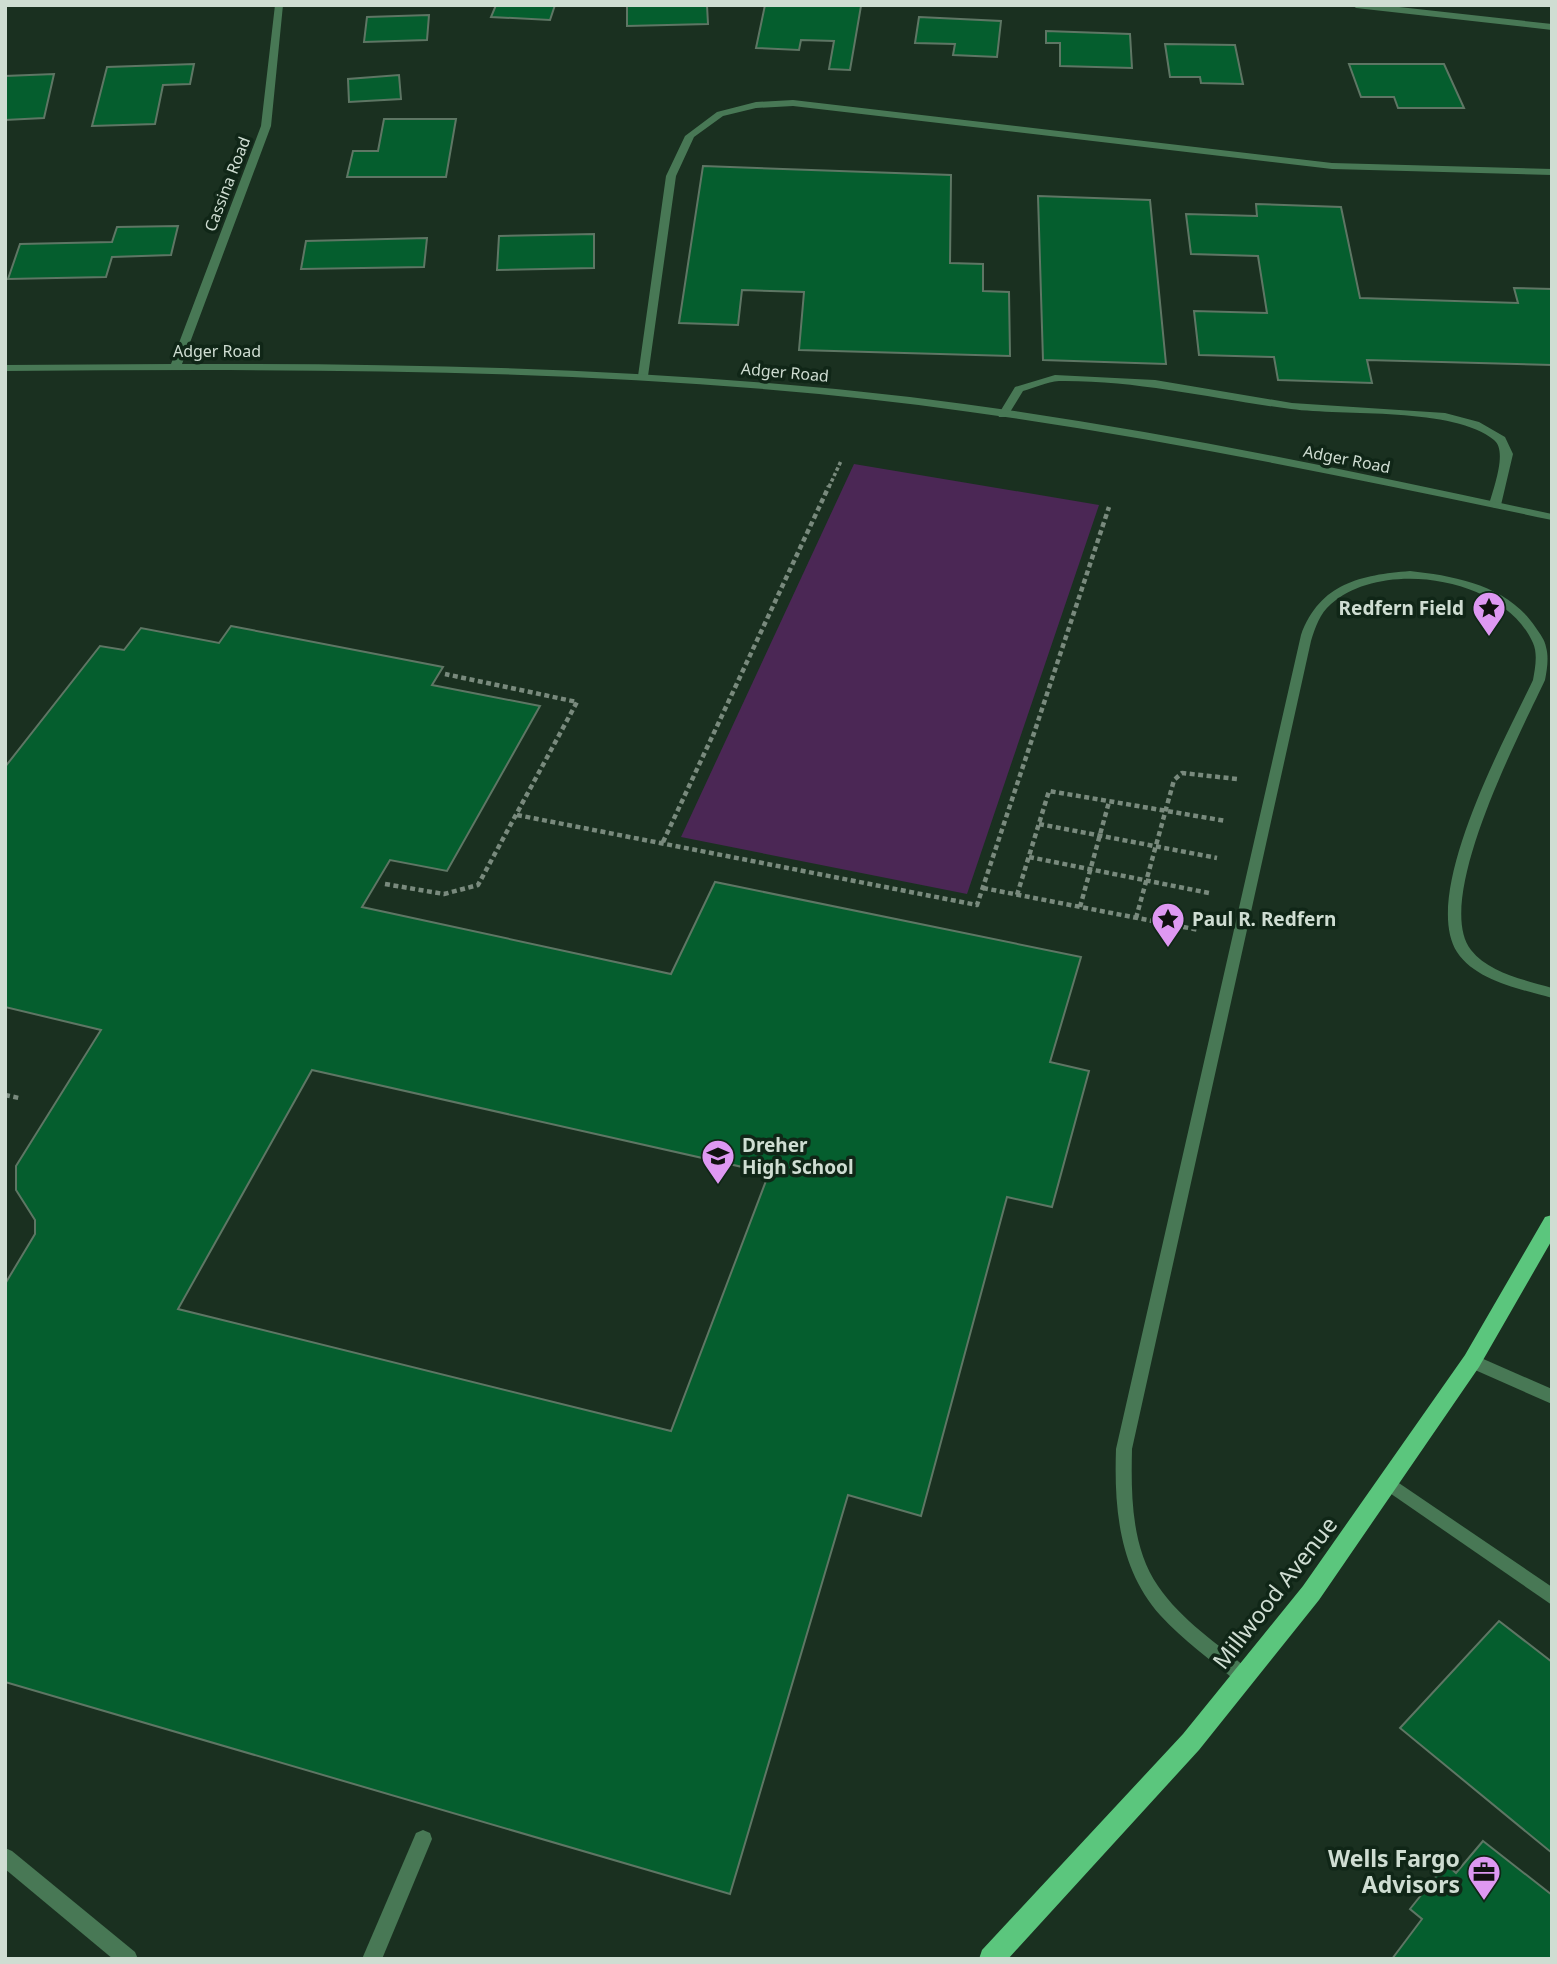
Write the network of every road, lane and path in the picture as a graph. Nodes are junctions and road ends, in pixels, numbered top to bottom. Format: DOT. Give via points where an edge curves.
graph roads {
  1 [pos="279,5"];
  2 [pos="1356,5"];
  3 [pos="1552,27"];
  4 [pos="1552,172"];
  5 [pos="175,366"];
  6 [pos="5,368"];
  7 [pos="643,376"];
  8 [pos="1003,415"];
  9 [pos="841,461"];
  10 [pos="1495,505"];
  11 [pos="1109,507"];
  12 [pos="1552,517"];
  13 [pos="445,674"];
  14 [pos="1237,779"];
  15 [pos="1109,802"];
  16 [pos="1165,811"];
  17 [pos="517,815"];
  18 [pos="1226,821"];
  19 [pos="1039,824"];
  20 [pos="1099,835"];
  21 [pos="663,842"];
  22 [pos="1156,847"];
  23 [pos="1029,857"];
  24 [pos="1217,858"];
  25 [pos="1090,869"];
  26 [pos="1146,881"];
  27 [pos="385,884"];
  28 [pos="983,888"];
  29 [pos="1209,893"];
  30 [pos="1017,895"];
  31 [pos="1080,907"];
  32 [pos="1136,918"];
  33 [pos="1199,930"];
  34 [pos="1552,993"];
  35 [pos="5,1095"];
  36 [pos="19,1098"];
  37 [pos="1552,1222"];
  38 [pos="1472,1361"];
  39 [pos="1552,1398"];
  40 [pos="1390,1484"];
  41 [pos="1552,1597"];
  42 [pos="1243,1676"];
  43 [pos="422,1839"];
  44 [pos="5,1857"];
  45 [pos="128,1959"];
  46 [pos="372,1959"];
  47 [pos="991,1959"];
  1 -- 5 [label="street, Cassina Road" via="266,126"];
  2 -- 3 [label="street"];
  4 -- 7 [label="street" via="1332,166 793,103 720,114 690,136 671,176"];
  5 -- 6 [label="street, Adger Road"];
  5 -- 7 [label="street, Adger Road"];
  7 -- 8 [label="street, Adger Road" via="821,391"];
  8 -- 10 [label="street, Adger Road" via="1175,442"];
  8 -- 10 [label="street" via="1019,390 1055,378 1155,383 1292,406 1446,416 1475,424 1501,439 1507,454"];
  9 -- 21 [label="path"];
  10 -- 12 [label="street, Adger Road"];
  11 -- 28 [label="path"];
  13 -- 17 [label="path" via="577,702"];
  14 -- 16 [label="path" via="1182,773 1174,780"];
  15 -- 16 [label="path"];
  15 -- 19 [label="path" via="1049,791"];
  15 -- 20 [label="path"];
  16 -- 18 [label="path"];
  16 -- 22 [label="path"];
  17 -- 21 [label="path"];
  17 -- 27 [label="path" via="483,879 468,891 437,894"];
  19 -- 20 [label="path"];
  19 -- 23 [label="path"];
  20 -- 22 [label="path"];
  20 -- 25 [label="path"];
  21 -- 28 [label="path" via="978,905"];
  22 -- 24 [label="path"];
  22 -- 26 [label="path"];
  23 -- 25 [label="path"];
  23 -- 30 [label="path"];
  25 -- 26 [label="path"];
  25 -- 31 [label="path"];
  26 -- 29 [label="path"];
  26 -- 32 [label="path"];
  28 -- 30 [label="path"];
  30 -- 31 [label="path"];
  31 -- 32 [label="path"];
  32 -- 33 [label="path"];
  34 -- 42 [label="street" via="1471,960 1456,938 1454,917 1454,898 1473,825 1539,680 1539,644 1517,613 1467,584 1406,575 1373,579 1338,592 1318,611 1305,641 1124,1449 1125,1514 1143,1573 1164,1607"];
  35 -- 36 [label="path"];
  37 -- 38 [label="main road, Millwood Avenue"];
  38 -- 39 [label="street"];
  38 -- 40 [label="main road, Millwood Avenue"];
  40 -- 41 [label="street"];
  40 -- 42 [label="main road, Millwood Avenue" via="1311,1593"];
  42 -- 47 [label="main road, Millwood Avenue" via="1191,1742"];
  43 -- 46 [label="street"];
  44 -- 45 [label="street"];
}
